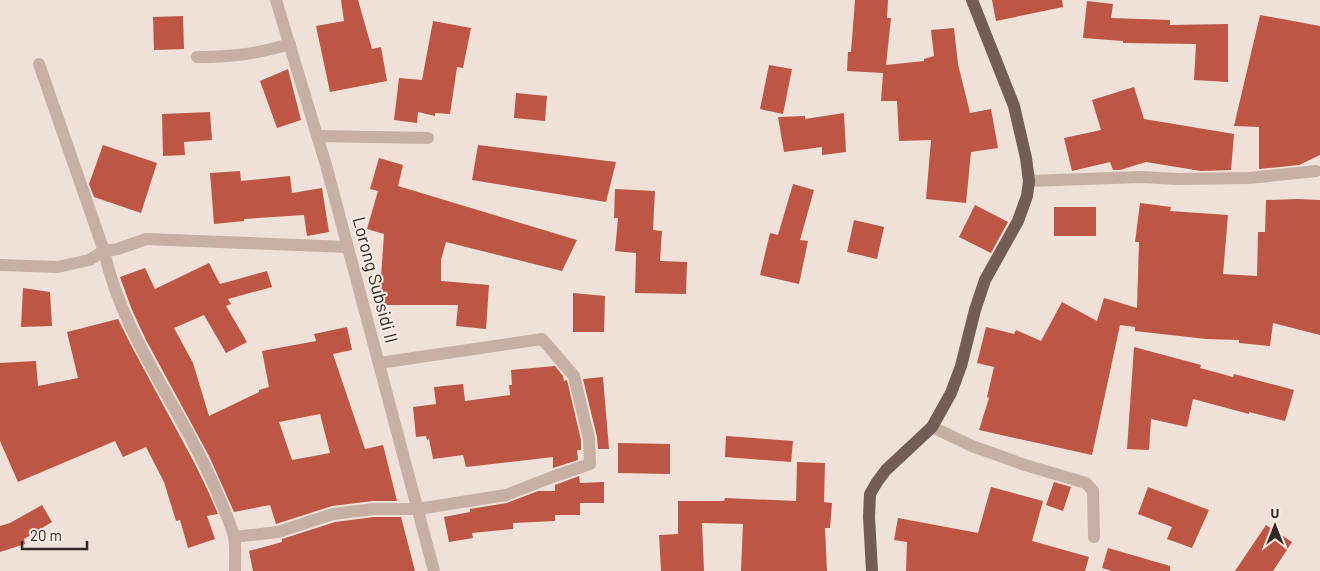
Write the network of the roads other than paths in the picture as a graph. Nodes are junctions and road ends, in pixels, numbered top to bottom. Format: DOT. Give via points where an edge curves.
graph roads {
  1 [pos="276,0"];
  2 [pos="972,0"];
  3 [pos="290,44"];
  4 [pos="197,57"];
  5 [pos="39,64"];
  6 [pos="317,136"];
  7 [pos="428,138"];
  8 [pos="1316,171"];
  9 [pos="1029,181"];
  10 [pos="347,247"];
  11 [pos="104,251"];
  12 [pos="0,265"];
  13 [pos="379,363"];
  14 [pos="932,427"];
  15 [pos="418,509"];
  16 [pos="234,537"];
  17 [pos="1094,538"];
  18 [pos="235,571"];
  19 [pos="434,571"];
  20 [pos="872,571"];
  1 -- 3 [label="street, Lorong Subsidi II"];
  2 -- 9 [label="main road" via="1014,106"];
  3 -- 4 [label="street" via="246,55"];
  3 -- 6 [label="street, Lorong Subsidi II"];
  5 -- 11 [label="street"];
  6 -- 7 [label="street"];
  6 -- 10 [label="street, Lorong Subsidi II"];
  8 -- 9 [label="street" via="1249,178"];
  9 -- 14 [label="main road" via="1018,221 985,280 951,393"];
  10 -- 11 [label="street" via="146,238 124,248"];
  10 -- 13 [label="street, Lorong Subsidi II"];
  11 -- 12 [label="street" via="89,260 58,267"];
  11 -- 16 [label="street" via="110,277 131,327 208,470"];
  13 -- 15 [label="street, Lorong Subsidi II"];
  13 -- 15 [label="street" via="542,339 574,376 590,464 506,495"];
  14 -- 17 [label="street" via="972,446 1086,483 1093,491"];
  14 -- 20 [label="main road" via="886,470 870,494"];
  15 -- 16 [label="street" via="374,509 334,514 278,532"];
  15 -- 19 [label="street, Lorong Subsidi II"];
  16 -- 18 [label="street"];
}
